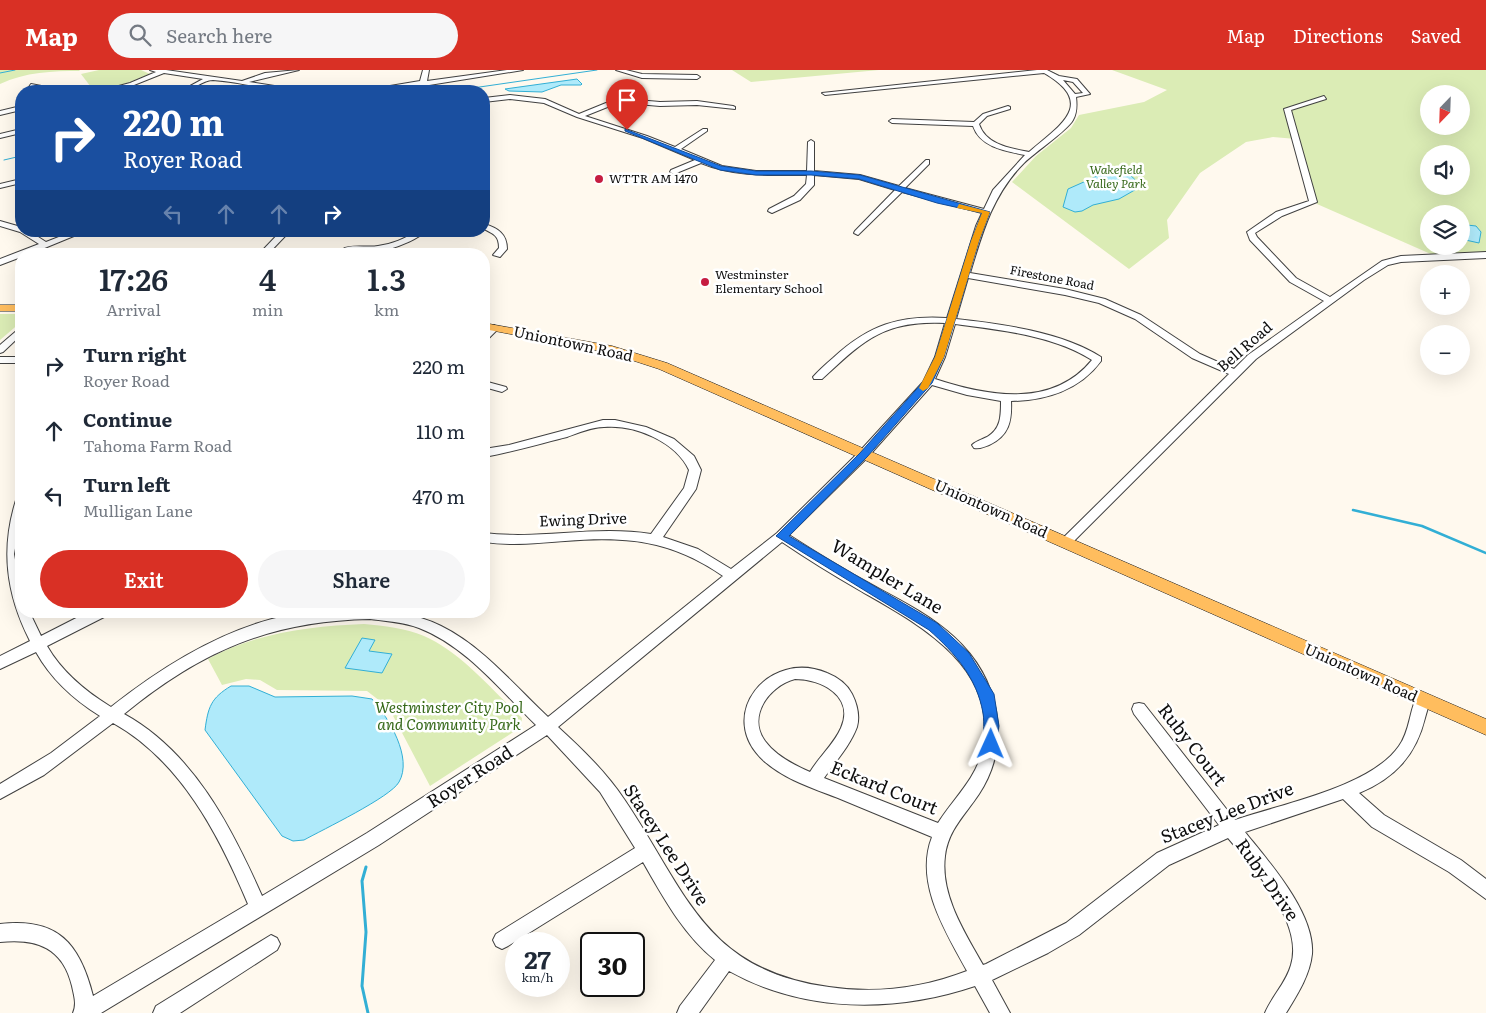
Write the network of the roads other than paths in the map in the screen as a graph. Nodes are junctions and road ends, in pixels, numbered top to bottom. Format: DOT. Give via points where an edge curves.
graph roads {
  1 [pos="153,70"];
  2 [pos="276,70"];
  3 [pos="296,70"];
  4 [pos="426,70"];
  5 [pos="520,70"];
  6 [pos="618,70"];
  7 [pos="1044,70"];
  8 [pos="162,72"];
  9 [pos="697,77"];
  10 [pos="1057,78"];
  11 [pos="213,79"];
  12 [pos="240,82"];
  13 [pos="422,84"];
  14 [pos="128,85"];
  15 [pos="198,85"];
  16 [pos="202,85"];
  17 [pos="254,85"];
  18 [pos="414,85"];
  19 [pos="1082,86"];
  20 [pos="1093,86"];
  21 [pos="825,92"];
  22 [pos="1073,96"];
  23 [pos="1324,98"];
  24 [pos="490,99"];
  25 [pos="733,108"];
  26 [pos="1008,108"];
  27 [pos="15,109"];
  28 [pos="0,113"];
  29 [pos="579,116"];
  30 [pos="892,121"];
  31 [pos="976,124"];
  32 [pos="705,130"];
  33 [pos="15,133"];
  34 [pos="0,137"];
  35 [pos="811,142"];
  36 [pos="675,150"];
  37 [pos="1029,154"];
  38 [pos="699,161"];
  39 [pos="926,162"];
  40 [pos="674,172"];
  41 [pos="811,173"];
  42 [pos="15,182"];
  43 [pos="0,186"];
  44 [pos="902,189"];
  45 [pos="772,211"];
  46 [pos="986,212"];
  47 [pos="0,223"];
  48 [pos="15,228"];
  49 [pos="490,230"];
  50 [pos="858,233"];
  51 [pos="32,237"];
  52 [pos="64,237"];
  53 [pos="280,237"];
  54 [pos="411,237"];
  55 [pos="44,244"];
  56 [pos="34,248"];
  57 [pos="269,248"];
  58 [pos="383,248"];
  59 [pos="497,255"];
  60 [pos="1486,255"];
  61 [pos="15,256"];
  62 [pos="0,262"];
  63 [pos="965,275"];
  64 [pos="1329,300"];
  65 [pos="0,308"];
  66 [pos="15,308"];
  67 [pos="951,321"];
  68 [pos="490,330"];
  69 [pos="15,336"];
  70 [pos="0,350"];
  71 [pos="0,360"];
  72 [pos="15,360"];
  73 [pos="1236,373"];
  74 [pos="818,377"];
  75 [pos="929,381"];
  76 [pos="490,386"];
  77 [pos="502,389"];
  78 [pos="1006,399"];
  79 [pos="978,445"];
  80 [pos="490,452"];
  81 [pos="863,455"];
  82 [pos="15,518"];
  83 [pos="781,536"];
  84 [pos="490,538"];
  85 [pos="655,538"];
  86 [pos="1066,542"];
  87 [pos="4,565"];
  88 [pos="733,577"];
  89 [pos="15,595"];
  90 [pos="26,618"];
  91 [pos="89,618"];
  92 [pos="287,618"];
  93 [pos="400,618"];
  94 [pos="37,644"];
  95 [pos="0,663"];
  96 [pos="1422,700"];
  97 [pos="1138,709"];
  98 [pos="113,715"];
  99 [pos="548,726"];
  100 [pos="1486,728"];
  101 [pos="813,781"];
  102 [pos="1346,791"];
  103 [pos="0,792"];
  104 [pos="1232,829"];
  105 [pos="940,832"];
  106 [pos="645,850"];
  107 [pos="1486,890"];
  108 [pos="258,908"];
  109 [pos="0,932"];
  110 [pos="502,940"];
  111 [pos="271,944"];
  112 [pos="726,959"];
  113 [pos="981,977"];
  114 [pos="849,1007"];
  115 [pos="85,1012"];
  116 [pos="163,1013"];
  117 [pos="687,1013"];
  118 [pos="1000,1013"];
  119 [pos="1275,1013"];
  1 -- 8 [label="street"];
  2 -- 12 [label="street"];
  3 -- 12 [label="street"];
  4 -- 13 [label="street"];
  5 -- 13 [label="street"];
  6 -- 9 [label="street" via="638,76"];
  7 -- 10 [label="street"];
  7 -- 21 [label="street"];
  8 -- 11 [label="street"];
  8 -- 14 [label="street"];
  10 -- 19 [label="street" via="1075,80"];
  10 -- 22 [label="street"];
  11 -- 12 [label="street"];
  11 -- 15 [label="street"];
  11 -- 16 [label="street"];
  12 -- 17 [label="street"];
  13 -- 18 [label="street"];
  19 -- 20 [label="street"];
  19 -- 22 [label="street" via="1087,95"];
  22 -- 37 [label="street, Royer Road" via="1070,120"];
  23 -- 64 [label="street" via="1287,109 1313,202 1278,214 1251,232 1293,280"];
  24 -- 29 [label="street" via="535,99"];
  25 -- 29 [label="street" via="696,103 626,101 608,104"];
  26 -- 31 [label="street" via="985,115"];
  27 -- 28 [label="street"];
  29 -- 36 [label="street" via="627,130"];
  30 -- 31 [label="street"];
  31 -- 37 [label="street" via="978,132 993,143"];
  32 -- 36 [label="street"];
  33 -- 34 [label="street"];
  35 -- 41 [label="street"];
  36 -- 38 [label="street"];
  37 -- 46 [label="street, Royer Road" via="1002,183"];
  38 -- 40 [label="street"];
  38 -- 41 [label="street" via="739,171"];
  39 -- 44 [label="street"];
  41 -- 44 [label="street" via="860,178"];
  41 -- 45 [label="street" via="810,185 804,193"];
  42 -- 43 [label="street"];
  44 -- 46 [label="street"];
  44 -- 50 [label="street"];
  46 -- 63 [label="street, Royer Road"];
  47 -- 48 [label="street"];
  49 -- 59 [label="street" via="503,239 503,250"];
  51 -- 55 [label="street"];
  52 -- 55 [label="street"];
  53 -- 57 [label="street"];
  54 -- 58 [label="street"];
  55 -- 56 [label="street"];
  60 -- 64 [label="street, Bell Road" via="1391,261"];
  61 -- 62 [label="street"];
  63 -- 67 [label="street, Royer Road"];
  63 -- 73 [label="street, Firestone Road" via="1102,301 1138,317 1191,353"];
  64 -- 73 [label="street, Bell Road"];
  65 -- 66 [label="main road"];
  67 -- 74 [label="street" via="920,320 880,329 862,339"];
  67 -- 75 [label="street, Royer Road"];
  67 -- 78 [label="street" via="1043,337 1098,358 1066,386 1046,394"];
  68 -- 81 [label="main road, Uniontown Road" via="612,350 663,366"];
  69 -- 70 [label="street"];
  71 -- 72 [label="street"];
  73 -- 86 [label="street, Bell Road"];
  75 -- 78 [label="street"];
  75 -- 81 [label="street, Royer Road"];
  76 -- 77 [label="street"];
  78 -- 79 [label="street" via="1006,420 1001,433"];
  80 -- 85 [label="street" via="603,423 641,428 680,449 695,470 690,489"];
  81 -- 83 [label="street, Royer Road"];
  81 -- 86 [label="main road, Uniontown Road"];
  82 -- 87 [label="street"];
  83 -- 88 [label="street, Royer Road"];
  83 -- 105 [label="street, Wampler Lane" via="933,627 964,656 980,679 990,706 991,744 982,774"];
  84 -- 85 [label="street, Ewing Drive" via="602,534"];
  85 -- 88 [label="street, Ewing Drive" via="686,548"];
  86 -- 96 [label="main road, Uniontown Road"];
  87 -- 89 [label="street"];
  88 -- 99 [label="street, Royer Road"];
  90 -- 94 [label="street"];
  91 -- 94 [label="street"];
  92 -- 98 [label="street, Stacey Lee Drive" via="198,656 144,689"];
  93 -- 99 [label="street, Stacey Lee Drive" via="424,624 458,642"];
  94 -- 95 [label="street"];
  94 -- 98 [label="street" via="60,677 86,699"];
  96 -- 100 [label="main road, Uniontown Road"];
  96 -- 102 [label="street, Stacey Lee Drive" via="1414,730 1400,758 1381,774"];
  97 -- 104 [label="street, Ruby Court"];
  98 -- 103 [label="street, Stacey Lee Drive" via="62,756"];
  98 -- 108 [label="street" via="153,741 194,787 221,827"];
  99 -- 106 [label="street, Stacey Lee Drive" via="610,794"];
  99 -- 108 [label="street, Royer Road" via="421,809"];
  101 -- 101 [label="street, Eckard Court" via="781,765 769,755 756,740 750,722 751,709 757,698 774,681 789,674 810,673 822,677 844,692 849,702 848,727"];
  101 -- 105 [label="street, Eckard Court"];
  102 -- 104 [label="street, Stacey Lee Drive"];
  102 -- 107 [label="street" via="1378,821 1455,866"];
  104 -- 113 [label="street, Stacey Lee Drive" via="1148,867 1079,925"];
  104 -- 119 [label="street, Ruby Drive" via="1276,888 1300,927 1304,944 1300,969"];
  105 -- 113 [label="street, Wampler Lane" via="936,880 949,915"];
  106 -- 110 [label="street"];
  106 -- 112 [label="street, Stacey Lee Drive" via="682,911"];
  108 -- 115 [label="street, Royer Road"];
  109 -- 115 [label="street" via="30,932 45,937 66,951 80,980"];
  111 -- 116 [label="street"];
  112 -- 114 [label="street, Stacey Lee Drive" via="772,983"];
  112 -- 117 [label="street"];
  113 -- 114 [label="street, Stacey Lee Drive" via="910,997"];
  113 -- 118 [label="street, Wampler Lane"];
}
